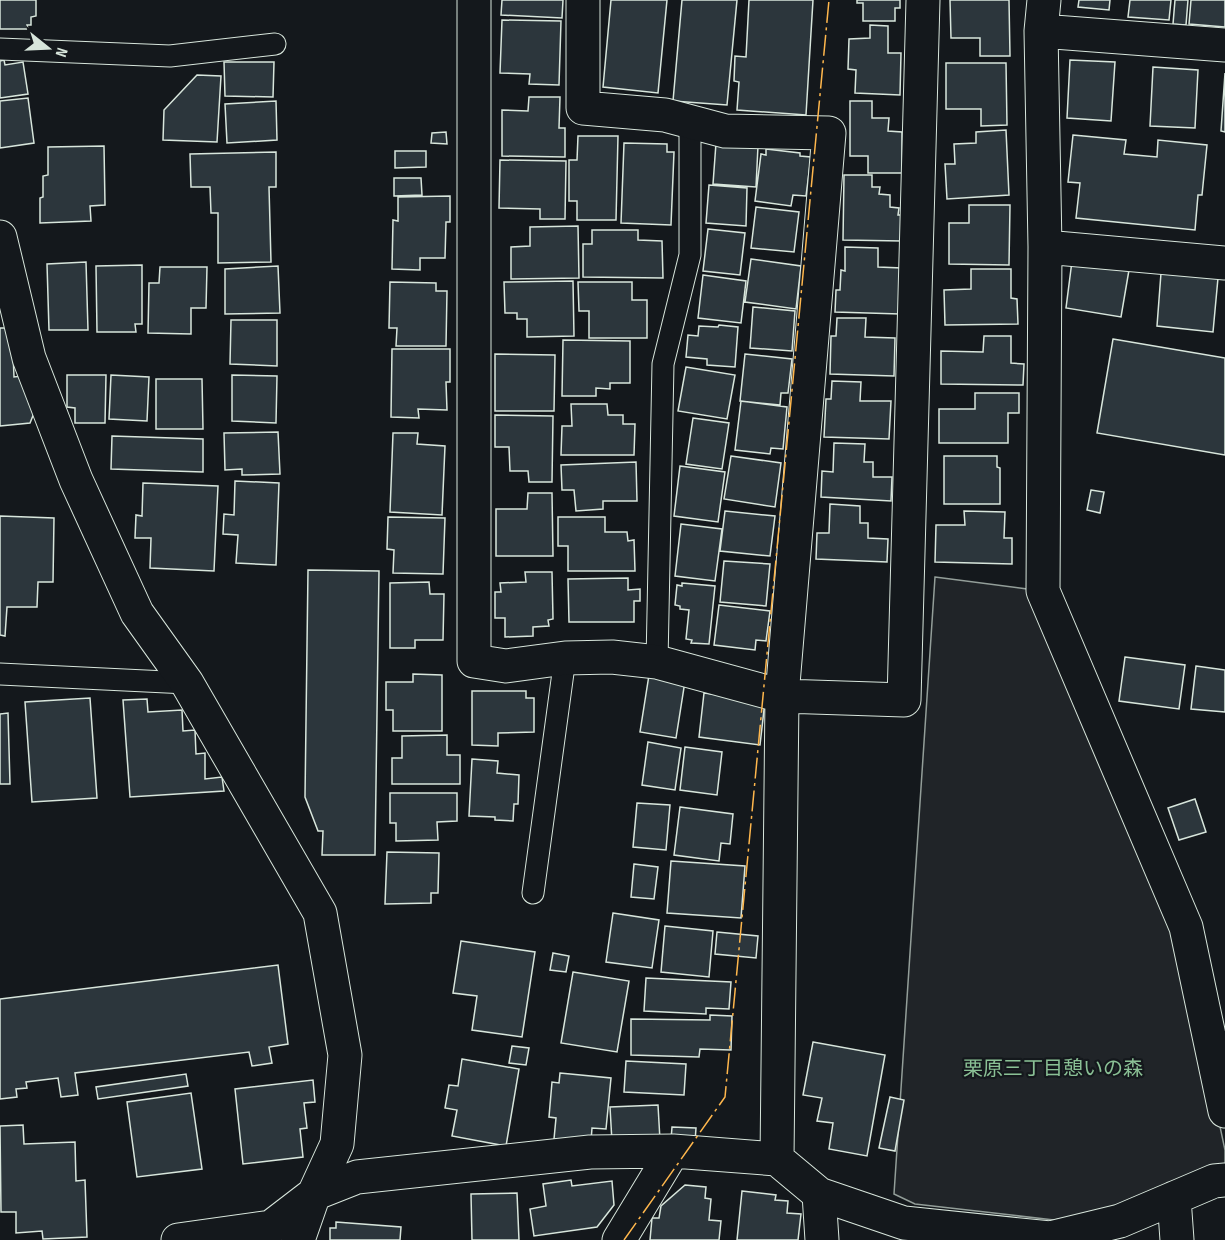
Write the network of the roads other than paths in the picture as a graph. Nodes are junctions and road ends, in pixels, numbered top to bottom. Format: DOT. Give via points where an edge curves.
graph roads {
  1 [pos="474,0"];
  2 [pos="584,0"];
  3 [pos="923,0"];
  4 [pos="1042,16"];
  5 [pos="275,44"];
  6 [pos="1225,45"];
  7 [pos="0,49"];
  8 [pos="690,122"];
  9 [pos="0,237"];
  10 [pos="1045,247"];
  11 [pos="1225,263"];
  12 [pos="565,658"];
  13 [pos="657,662"];
  14 [pos="0,674"];
  15 [pos="187,683"];
  16 [pos="782,696"];
  17 [pos="533,893"];
  18 [pos="1225,1111"];
  19 [pos="673,1151"];
  20 [pos="777,1159"];
  21 [pos="1225,1180"];
  22 [pos="314,1194"];
  23 [pos="819,1194"];
  24 [pos="1174,1198"];
  25 [pos="999,1236"];
  26 [pos="178,1240"];
  27 [pos="298,1240"];
  28 [pos="619,1240"];
  29 [pos="822,1240"];
  30 [pos="1177,1240"];
  1 -- 12 [label="street" via="474,661 506,666"];
  2 -- 8 [label="street" via="583,108 665,115"];
  3 -- 16 [label="street" via="904,700"];
  4 -- 6 [label="street"];
  4 -- 10 [label="street"];
  5 -- 7 [label="lane" via="170,56"];
  8 -- 13 [label="lane" via="690,255 663,364"];
  8 -- 16 [label="street" via="725,131 829,133"];
  9 -- 15 [label="street" via="29,358 76,480 137,613"];
  10 -- 11 [label="street"];
  10 -- 18 [label="street" via="1043,591 1186,927"];
  12 -- 13 [label="street" via="612,657"];
  12 -- 17 [label="lane"];
  13 -- 16 [label="street"];
  14 -- 15 [label="lane"];
  15 -- 22 [label="street" via="320,913 345,1055 337,1144"];
  16 -- 20 [label="street"];
  19 -- 20 [label="street"];
  19 -- 22 [label="street" via="590,1152 357,1177"];
  19 -- 28 [label="street"];
  20 -- 23 [label="street"];
  21 -- 24 [label="street"];
  22 -- 26 [label="street" via="272,1227"];
  22 -- 27 [label="street"];
  23 -- 25 [label="street" via="904,1223"];
  23 -- 29 [label="street"];
  24 -- 25 [label="street" via="1120,1221 1050,1238"];
  24 -- 30 [label="street"];
}
